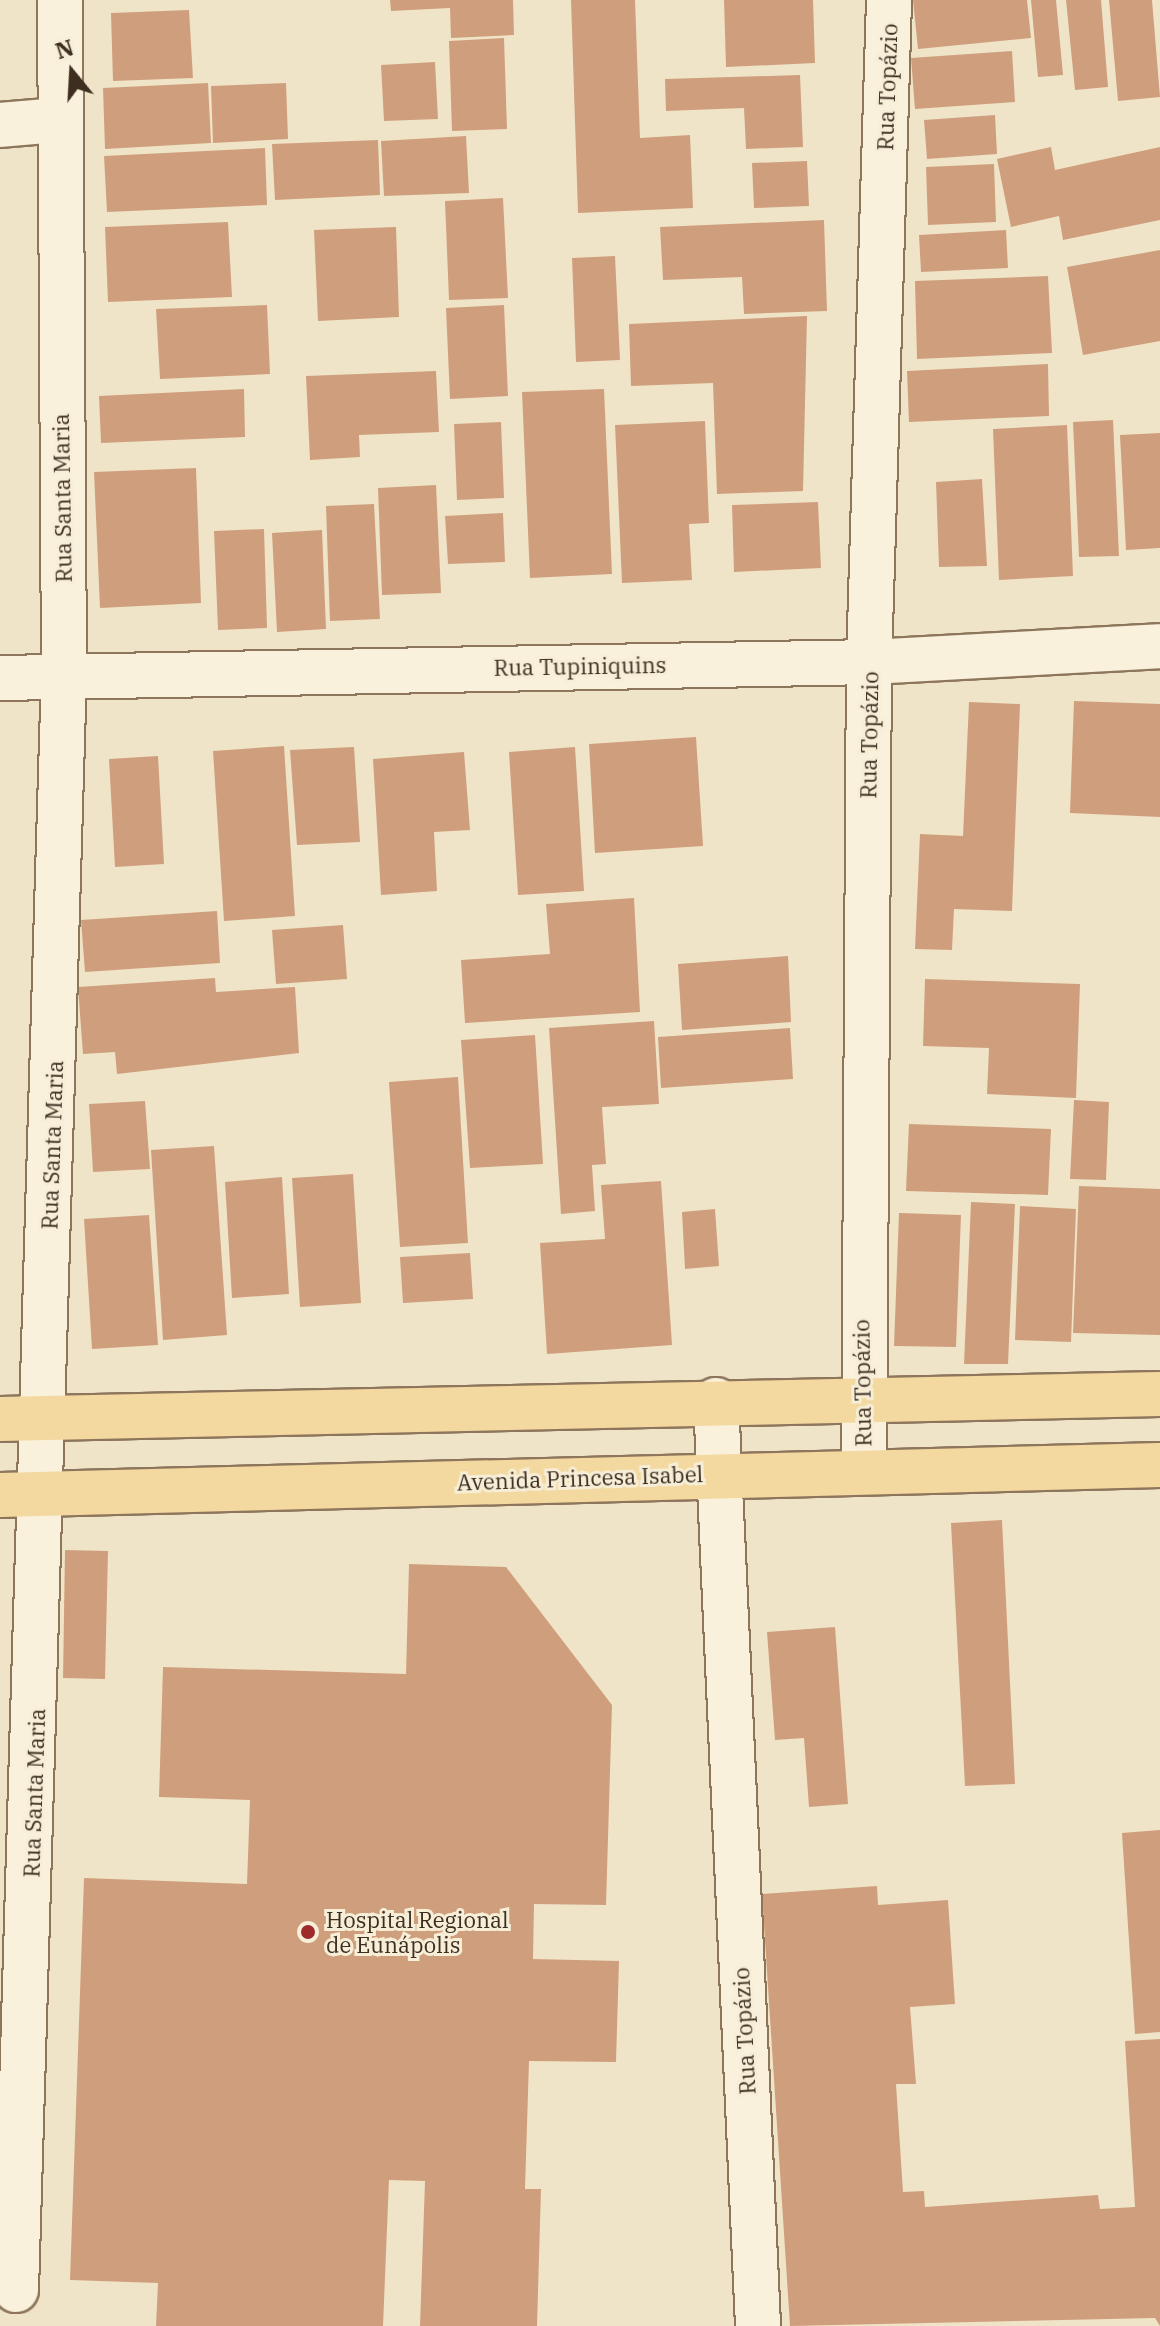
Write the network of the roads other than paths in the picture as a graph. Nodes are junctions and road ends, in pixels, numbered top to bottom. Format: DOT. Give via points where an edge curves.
graph roads {
  1 [pos="60,0"];
  2 [pos="889,0"];
  3 [pos="58,120"];
  4 [pos="0,125"];
  5 [pos="1160,646"];
  6 [pos="869,662"];
  7 [pos="64,673"];
  8 [pos="0,678"];
  9 [pos="1160,1394"];
  10 [pos="861,1397"];
  11 [pos="716,1400"];
  12 [pos="0,1419"];
  13 [pos="45,1419"];
  14 [pos="1160,1465"];
  15 [pos="864,1470"];
  16 [pos="717,1474"];
  17 [pos="0,1495"];
  18 [pos="44,1495"];
  19 [pos="16,2290"];
  20 [pos="758,2326"];
  1 -- 3 [label="street, Rua Santa Maria"];
  2 -- 6 [label="street, Rua Topázio"];
  3 -- 4 [label="street"];
  3 -- 7 [label="street, Rua Santa Maria"];
  5 -- 6 [label="street, Rua Tupiniquins"];
  6 -- 7 [label="street, Rua Tupiniquins"];
  6 -- 10 [label="street, Rua Topázio"];
  7 -- 8 [label="street, Rua Tupiniquins"];
  7 -- 13 [label="street, Rua Santa Maria"];
  9 -- 10 [label="main road"];
  10 -- 11 [label="main road"];
  10 -- 15 [label="street, Rua Topázio"];
  11 -- 13 [label="main road"];
  11 -- 16 [label="street, Rua Topázio"];
  12 -- 13 [label="main road"];
  13 -- 18 [label="street, Rua Santa Maria"];
  14 -- 15 [label="main road, Avenida Princesa Isabel"];
  15 -- 16 [label="main road, Avenida Princesa Isabel"];
  16 -- 18 [label="main road, Avenida Princesa Isabel"];
  16 -- 20 [label="street, Rua Topázio"];
  17 -- 18 [label="main road, Avenida Princesa Isabel"];
  18 -- 19 [label="street, Rua Santa Maria"];
}
